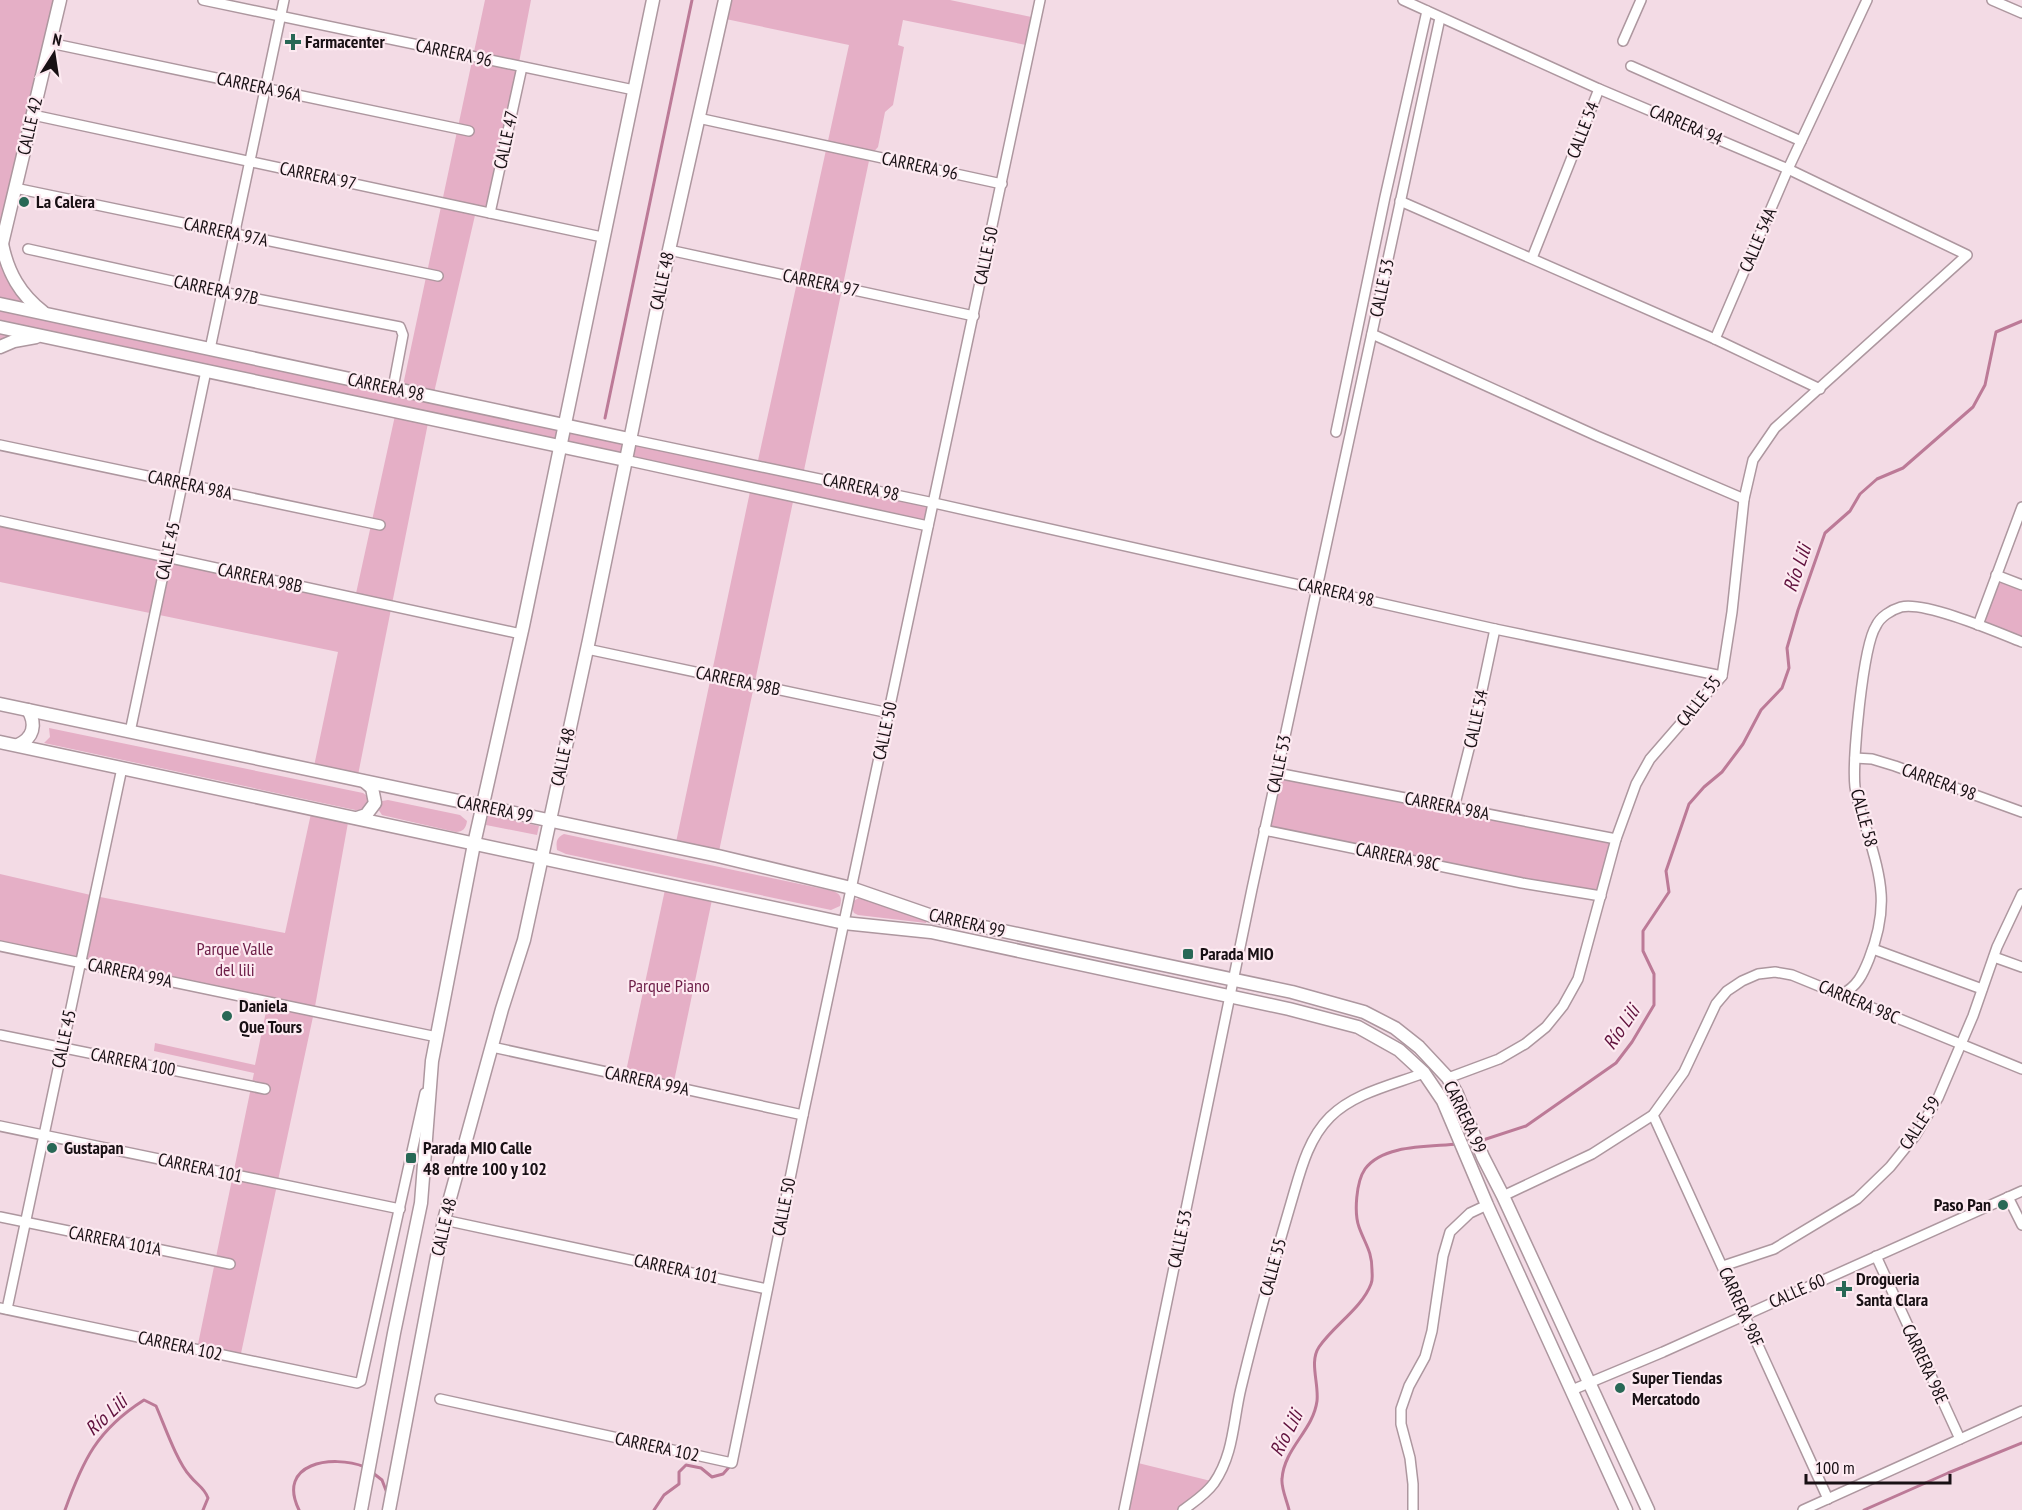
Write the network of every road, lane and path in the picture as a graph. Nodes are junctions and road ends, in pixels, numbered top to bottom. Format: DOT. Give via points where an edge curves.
graph roads {
  1 [pos="60,0"];
  2 [pos="203,0"];
  3 [pos="284,0"];
  4 [pos="653,0"];
  5 [pos="725,0"];
  6 [pos="1040,0"];
  7 [pos="1403,0"];
  8 [pos="1641,0"];
  9 [pos="1867,0"];
  10 [pos="1992,0"];
  11 [pos="1427,11"];
  12 [pos="2022,14"];
  13 [pos="280,16"];
  14 [pos="1440,18"];
  15 [pos="1623,41"];
  16 [pos="50,44"];
  17 [pos="1631,66"];
  18 [pos="522,67"];
  19 [pos="265,88"];
  20 [pos="1599,89"];
  21 [pos="634,90"];
  22 [pos="33,115"];
  23 [pos="698,118"];
  24 [pos="469,131"];
  25 [pos="1802,141"];
  26 [pos="250,162"];
  27 [pos="1788,169"];
  28 [pos="1002,184"];
  29 [pos="15,188"];
  30 [pos="1400,201"];
  31 [pos="490,213"];
  32 [pos="234,234"];
  33 [pos="602,237"];
  34 [pos="1,248"];
  35 [pos="28,249"];
  36 [pos="669,250"];
  37 [pos="1967,255"];
  38 [pos="1532,258"];
  39 [pos="438,276"];
  40 [pos="222,292"];
  41 [pos="0,304"];
  42 [pos="44,314"];
  43 [pos="974,316"];
  44 [pos="0,327"];
  45 [pos="1372,334"];
  46 [pos="51,338"];
  47 [pos="1715,339"];
  48 [pos="0,348"];
  49 [pos="210,349"];
  50 [pos="207,370"];
  51 [pos="393,388"];
  52 [pos="1820,389"];
  53 [pos="564,425"];
  54 [pos="1336,432"];
  55 [pos="629,438"];
  56 [pos="0,445"];
  57 [pos="560,446"];
  58 [pos="624,460"];
  59 [pos="182,484"];
  60 [pos="1744,499"];
  61 [pos="934,503"];
  62 [pos="2022,507"];
  63 [pos="0,521"];
  64 [pos="380,525"];
  65 [pos="928,526"];
  66 [pos="167,557"];
  67 [pos="1996,575"];
  68 [pos="2022,585"];
  69 [pos="1317,588"];
  70 [pos="1978,624"];
  71 [pos="1495,628"];
  72 [pos="521,634"];
  73 [pos="2022,642"];
  74 [pos="587,649"];
  75 [pos="1722,676"];
  76 [pos="0,704"];
  77 [pos="28,710"];
  78 [pos="889,713"];
  79 [pos="130,732"];
  80 [pos="0,742"];
  81 [pos="18,746"];
  82 [pos="1855,758"];
  83 [pos="122,768"];
  84 [pos="1277,773"];
  85 [pos="365,782"];
  86 [pos="482,806"];
  87 [pos="1454,808"];
  88 [pos="2022,812"];
  89 [pos="357,818"];
  90 [pos="549,820"];
  91 [pos="1264,830"];
  92 [pos="1616,839"];
  93 [pos="474,844"];
  94 [pos="540,858"];
  95 [pos="851,888"];
  96 [pos="2022,894"];
  97 [pos="1601,896"];
  98 [pos="844,923"];
  99 [pos="0,946"];
  100 [pos="1873,949"];
  101 [pos="1994,957"];
  102 [pos="81,963"];
  103 [pos="2022,967"];
  104 [pos="1233,980"];
  105 [pos="1982,989"];
  106 [pos="1842,994"];
  107 [pos="1230,996"];
  108 [pos="0,1035"];
  109 [pos="437,1037"];
  110 [pos="1959,1045"];
  111 [pos="492,1047"];
  112 [pos="62,1048"];
  113 [pos="432,1061"];
  114 [pos="2022,1069"];
  115 [pos="1424,1073"];
  116 [pos="1448,1078"];
  117 [pos="265,1089"];
  118 [pos="803,1115"];
  119 [pos="1653,1115"];
  120 [pos="0,1126"];
  121 [pos="44,1135"];
  122 [pos="2022,1191"];
  123 [pos="1503,1196"];
  124 [pos="2008,1197"];
  125 [pos="1487,1205"];
  126 [pos="400,1209"];
  127 [pos="0,1217"];
  128 [pos="444,1220"];
  129 [pos="25,1223"];
  130 [pos="2022,1225"];
  131 [pos="1876,1256"];
  132 [pos="230,1264"];
  133 [pos="1723,1266"];
  134 [pos="767,1289"];
  135 [pos="3,1308"];
  136 [pos="1744,1315"];
  137 [pos="361,1382"];
  138 [pos="1589,1383"];
  139 [pos="1572,1390"];
  140 [pos="441,1399"];
  141 [pos="2022,1411"];
  142 [pos="1960,1439"];
  143 [pos="732,1463"];
  144 [pos="1828,1498"];
  145 [pos="361,1510"];
  146 [pos="389,1510"];
  147 [pos="1124,1510"];
  148 [pos="1183,1510"];
  149 [pos="1413,1510"];
  150 [pos="1626,1510"];
  151 [pos="1648,1510"];
  152 [pos="1803,1510"];
  1 -- 16 [label="street, CALLE 42"];
  2 -- 13 [label="street, CARRERA 96"];
  3 -- 13 [label="street"];
  4 -- 21 [label="street, CALLE 48"];
  5 -- 23 [label="street, CALLE 48"];
  6 -- 28 [label="street, CALLE 50"];
  7 -- 11 [label="street, CARRERA 94"];
  8 -- 15 [label="street"];
  9 -- 25 [label="street, CALLE 54A"];
  10 -- 12 [label="street"];
  11 -- 14 [label="street, CARRERA 94"];
  11 -- 54 [label="street, CALLE 53"];
  13 -- 18 [label="street, CARRERA 96"];
  13 -- 19 [label="street"];
  14 -- 20 [label="street, CARRERA 94"];
  14 -- 30 [label="street, CALLE 53"];
  16 -- 19 [label="street, CARRERA 96A"];
  16 -- 22 [label="street, CALLE 42"];
  17 -- 25 [label="street"];
  18 -- 21 [label="street, CARRERA 96"];
  18 -- 31 [label="street, CALLE 47"];
  19 -- 24 [label="street, CARRERA 96A"];
  19 -- 26 [label="street"];
  20 -- 27 [label="street, CARRERA 94"];
  20 -- 38 [label="street, CALLE 54"];
  21 -- 33 [label="street, CALLE 48"];
  22 -- 26 [label="street, CARRERA 97"];
  22 -- 29 [label="street, CALLE 42"];
  23 -- 28 [label="street, CARRERA 96"];
  23 -- 36 [label="street, CALLE 48"];
  25 -- 27 [label="street, CALLE 54A"];
  26 -- 31 [label="street, CARRERA 97"];
  26 -- 32 [label="street"];
  27 -- 37 [label="street, CARRERA 94"];
  27 -- 47 [label="street, CALLE 54A"];
  28 -- 43 [label="street, CALLE 50"];
  29 -- 32 [label="street, CARRERA 97A"];
  29 -- 34 [label="street, CALLE 42"];
  30 -- 38 [label="street"];
  30 -- 45 [label="street, CALLE 53"];
  31 -- 33 [label="street, CARRERA 97"];
  32 -- 39 [label="street, CARRERA 97A"];
  32 -- 40 [label="street"];
  33 -- 53 [label="street, CALLE 48"];
  34 -- 42 [label="street" via="15,283"];
  35 -- 40 [label="street, CARRERA 97B"];
  36 -- 43 [label="street, CARRERA 97"];
  36 -- 55 [label="street, CALLE 48"];
  37 -- 52 [label="street, CALLE 55"];
  38 -- 47 [label="street"];
  40 -- 49 [label="street"];
  40 -- 51 [label="street, CARRERA 97B" via="400,327"];
  41 -- 42 [label="street, CARRERA 98"];
  42 -- 49 [label="street, CARRERA 98"];
  43 -- 61 [label="street, CALLE 50"];
  44 -- 46 [label="street, CARRERA 98"];
  45 -- 60 [label="street"];
  45 -- 69 [label="street, CALLE 53"];
  46 -- 48 [label="street" via="32,337"];
  46 -- 50 [label="street, CARRERA 98"];
  47 -- 52 [label="street"];
  49 -- 51 [label="street, CARRERA 98"];
  50 -- 57 [label="street, CARRERA 98"];
  50 -- 59 [label="street, CALLE 45"];
  51 -- 53 [label="street, CARRERA 98"];
  52 -- 60 [label="street, CALLE 55" via="1775,428 1753,460"];
  53 -- 55 [label="street, CARRERA 98"];
  53 -- 57 [label="street, CALLE 48"];
  55 -- 58 [label="street, CALLE 48"];
  55 -- 61 [label="street, CARRERA 98"];
  56 -- 59 [label="street, CARRERA 98A"];
  57 -- 58 [label="street, CARRERA 98"];
  57 -- 72 [label="street, CALLE 48"];
  58 -- 65 [label="street, CARRERA 98"];
  58 -- 74 [label="street, CALLE 48"];
  59 -- 64 [label="street, CARRERA 98A"];
  59 -- 66 [label="street, CALLE 45"];
  60 -- 75 [label="street, CALLE 55"];
  61 -- 65 [label="street, CALLE 50"];
  61 -- 69 [label="street, CARRERA 98"];
  62 -- 67 [label="street"];
  63 -- 66 [label="street, CARRERA 98B"];
  65 -- 78 [label="street, CALLE 50"];
  66 -- 72 [label="street, CARRERA 98B"];
  66 -- 79 [label="street, CALLE 45"];
  67 -- 68 [label="street"];
  67 -- 70 [label="street"];
  69 -- 71 [label="street, CARRERA 98"];
  69 -- 84 [label="street, CALLE 53"];
  70 -- 73 [label="street"];
  70 -- 82 [label="street, CALLE 58" via="1917,606 1900,607 1877,623 1871,635"];
  71 -- 75 [label="street, CARRERA 98"];
  71 -- 87 [label="street, CALLE 54"];
  72 -- 86 [label="street, CALLE 48"];
  74 -- 78 [label="street, CARRERA 98B"];
  74 -- 90 [label="street, CALLE 48"];
  75 -- 92 [label="street, CALLE 55" via="1650,759 1636,784"];
  76 -- 77 [label="street, CARRERA 99"];
  77 -- 79 [label="street, CARRERA 99"];
  77 -- 81 [label="street" via="33,730"];
  78 -- 95 [label="street, CALLE 50"];
  79 -- 85 [label="street, CARRERA 99"];
  80 -- 81 [label="street, CARRERA 99"];
  81 -- 83 [label="street, CARRERA 99"];
  82 -- 88 [label="street, CARRERA 98" via="1895,766"];
  82 -- 100 [label="street, CALLE 58" via="1858,803 1882,887"];
  83 -- 89 [label="street, CARRERA 99"];
  83 -- 102 [label="street, CALLE 45"];
  84 -- 87 [label="street, CARRERA 98A"];
  84 -- 91 [label="street, CALLE 53"];
  85 -- 86 [label="street, CARRERA 99"];
  85 -- 89 [label="street" via="374,793 375,803 366,815"];
  86 -- 90 [label="street, CARRERA 99"];
  86 -- 93 [label="street, CALLE 48"];
  87 -- 92 [label="street, CARRERA 98A"];
  89 -- 93 [label="street, CARRERA 99"];
  90 -- 94 [label="street, CALLE 48"];
  90 -- 95 [label="street, CARRERA 99"];
  91 -- 97 [label="street, CARRERA 98C"];
  91 -- 104 [label="street, CALLE 53"];
  92 -- 97 [label="street, CALLE 55"];
  93 -- 94 [label="street, CARRERA 99"];
  93 -- 109 [label="street, CALLE 48"];
  94 -- 98 [label="street, CARRERA 99"];
  94 -- 111 [label="street, CALLE 48" via="524,940"];
  95 -- 98 [label="street, CALLE 50"];
  95 -- 104 [label="street, CARRERA 99" via="932,916"];
  96 -- 101 [label="street, CALLE 59"];
  97 -- 116 [label="street, CALLE 55" via="1578,979 1546,1027 1499,1059"];
  98 -- 107 [label="street, CARRERA 99" via="931,932"];
  98 -- 118 [label="street, CALLE 50"];
  99 -- 102 [label="street, CARRERA 99A"];
  100 -- 105 [label="street"];
  100 -- 106 [label="street, CALLE 58" via="1857,982"];
  101 -- 103 [label="street"];
  101 -- 105 [label="street, CALLE 59"];
  102 -- 109 [label="street, CARRERA 99A"];
  102 -- 112 [label="street, CALLE 45"];
  104 -- 107 [label="street, CALLE 53"];
  104 -- 116 [label="street, CARRERA 99" via="1331,1002 1383,1020 1419,1047"];
  105 -- 110 [label="street, CALLE 59"];
  106 -- 110 [label="street, CARRERA 98C"];
  106 -- 119 [label="street, CARRERA 98C" via="1775,972 1742,981 1716,1004 1684,1072"];
  107 -- 115 [label="street, CARRERA 99" via="1358,1027 1399,1050"];
  107 -- 147 [label="street, CALLE 53"];
  108 -- 112 [label="street, CARRERA 100"];
  109 -- 113 [label="street, CALLE 48"];
  110 -- 114 [label="street, CARRERA 98C"];
  110 -- 133 [label="street, CALLE 59" via="1938,1098 1915,1136 1857,1199 1774,1249"];
  111 -- 118 [label="street, CARRERA 99A"];
  111 -- 128 [label="street, CALLE 48"];
  112 -- 117 [label="street, CARRERA 100"];
  112 -- 121 [label="street, CALLE 45"];
  113 -- 126 [label="street, CALLE 48"];
  113 -- 145 [label="street, CALLE 48" via="422,1203"];
  115 -- 125 [label="street, CARRERA 99" via="1443,1101"];
  115 -- 148 [label="street, CALLE 55" via="1354,1099 1330,1117 1312,1140 1245,1372 1230,1449 1209,1490"];
  116 -- 123 [label="street, CARRERA 99"];
  118 -- 134 [label="street, CALLE 50"];
  119 -- 123 [label="street" via="1592,1154"];
  119 -- 133 [label="street, CARRERA 98F"];
  120 -- 121 [label="street, CARRERA 101"];
  121 -- 126 [label="street, CARRERA 101"];
  121 -- 129 [label="street, CALLE 45"];
  122 -- 124 [label="street, CALLE 60"];
  123 -- 138 [label="street, CARRERA 99"];
  124 -- 130 [label="street"];
  124 -- 131 [label="street, CALLE 60"];
  125 -- 139 [label="street, CARRERA 99"];
  125 -- 149 [label="street" via="1470,1213 1450,1232 1425,1357 1408,1386 1401,1409 1410,1458"];
  126 -- 137 [label="street, CALLE 48"];
  127 -- 129 [label="street, CARRERA 101A"];
  128 -- 134 [label="street, CARRERA 101"];
  128 -- 146 [label="street, CALLE 48"];
  129 -- 132 [label="street, CARRERA 101A"];
  129 -- 135 [label="street, CALLE 45"];
  131 -- 136 [label="street, CALLE 60"];
  131 -- 142 [label="street, CARRERA 98E"];
  133 -- 136 [label="street, CARRERA 98F"];
  134 -- 143 [label="street, CALLE 50"];
  135 -- 137 [label="street, CARRERA 102"];
  136 -- 138 [label="street, CALLE 60"];
  136 -- 144 [label="street, CARRERA 98F"];
  138 -- 139 [label="street, CALLE 60"];
  138 -- 151 [label="street, CARRERA 99"];
  139 -- 150 [label="street, CARRERA 99"];
  140 -- 143 [label="street, CARRERA 102"];
  141 -- 142 [label="street"];
  142 -- 144 [label="street"];
  144 -- 152 [label="street"];
}
